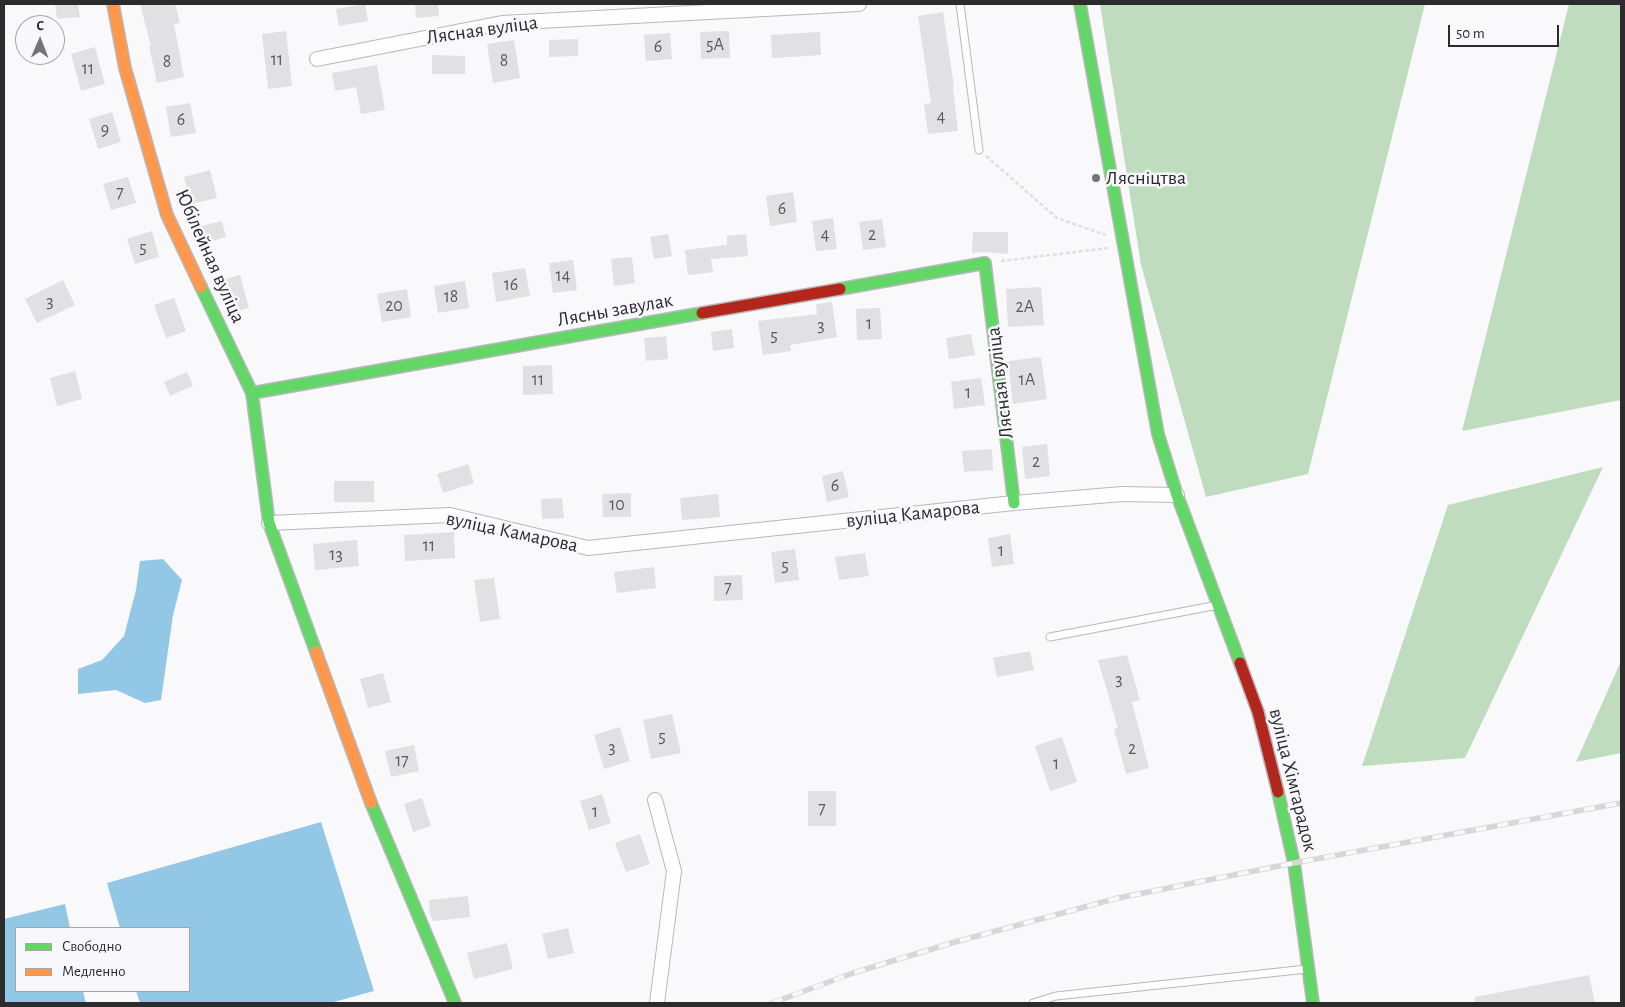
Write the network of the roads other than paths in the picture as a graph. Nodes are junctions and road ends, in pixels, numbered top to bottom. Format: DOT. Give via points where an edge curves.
graph roads {
  1 [pos="113,4"];
  2 [pos="859,4"];
  3 [pos="960,4"];
  4 [pos="1080,4"];
  5 [pos="317,60"];
  6 [pos="979,150"];
  7 [pos="985,263"];
  8 [pos="252,393"];
  9 [pos="1177,495"];
  10 [pos="1014,503"];
  11 [pos="269,523"];
  12 [pos="1218,604"];
  13 [pos="1050,637"];
  14 [pos="655,800"];
  15 [pos="1308,969"];
  16 [pos="455,1003"];
  17 [pos="657,1003"];
  18 [pos="1033,1003"];
  19 [pos="1313,1003"];
  1 -- 8 [label="street, Юбілейная вуліца" via="125,68 167,215"];
  2 -- 5 [label="street, Лясная вуліца" via="502,24"];
  3 -- 6 [label="lane"];
  4 -- 9 [label="street, вуліца Хімгарадок" via="1158,434"];
  7 -- 8 [label="street, Лясны завулак"];
  7 -- 10 [label="street, Лясная вуліца"];
  8 -- 11 [label="street, Юбілейная вуліца"];
  9 -- 10 [label="street, вуліца Камарова" via="1122,494"];
  9 -- 12 [label="street, вуліца Хімгарадок"];
  10 -- 11 [label="street, вуліца Камарова" via="588,548 450,515"];
  11 -- 16 [label="street" via="367,793"];
  12 -- 13 [label="lane"];
  12 -- 15 [label="street, вуліца Хімгарадок" via="1258,712 1281,803 1294,863"];
  14 -- 17 [label="street" via="674,871"];
  15 -- 18 [label="lane" via="1056,996"];
  15 -- 19 [label="street, вуліца Хімгарадок"];
}
